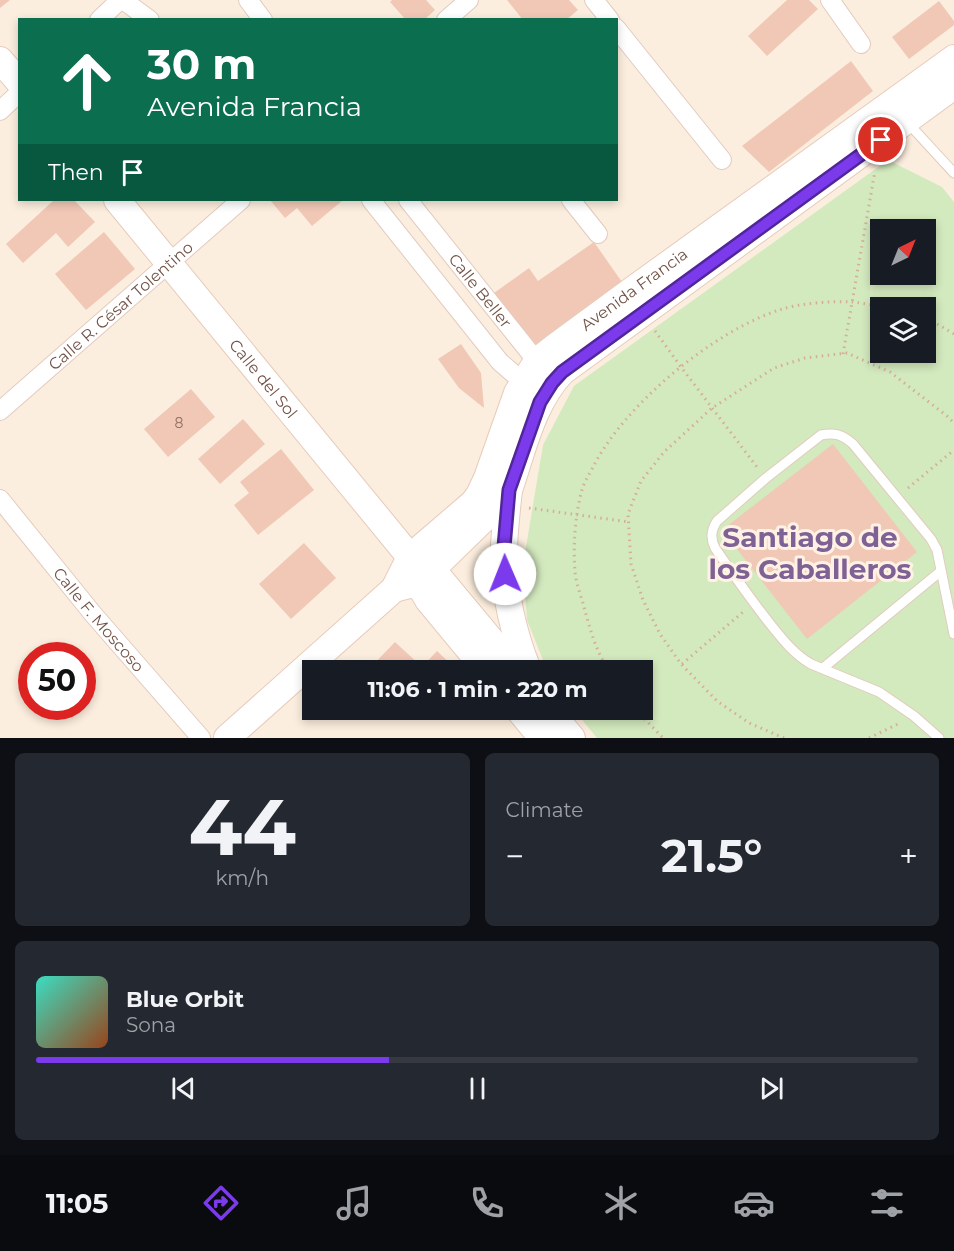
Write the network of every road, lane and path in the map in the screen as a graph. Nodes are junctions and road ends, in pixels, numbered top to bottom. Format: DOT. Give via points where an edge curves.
graph roads {
  1 [pos="122,0"];
  2 [pos="248,0"];
  3 [pos="469,0"];
  4 [pos="594,0"];
  5 [pos="830,0"];
  6 [pos="101,18"];
  7 [pos="147,18"];
  8 [pos="262,18"];
  9 [pos="448,18"];
  10 [pos="608,18"];
  11 [pos="618,30"];
  12 [pos="861,44"];
  13 [pos="954,58"];
  14 [pos="0,60"];
  15 [pos="18,81"];
  16 [pos="954,86"];
  17 [pos="18,94"];
  18 [pos="0,111"];
  19 [pos="899,112"];
  20 [pos="881,140"];
  21 [pos="722,160"];
  22 [pos="954,173"];
  23 [pos="118,201"];
  24 [pos="240,201"];
  25 [pos="372,201"];
  26 [pos="409,201"];
  27 [pos="572,201"];
  28 [pos="598,234"];
  29 [pos="169,262"];
  30 [pos="852,302"];
  31 [pos="870,305"];
  32 [pos="643,314"];
  33 [pos="936,323"];
  34 [pos="954,334"];
  35 [pos="843,354"];
  36 [pos="537,361"];
  37 [pos="681,367"];
  38 [pos="540,386"];
  39 [pos="0,411"];
  40 [pos="954,450"];
  41 [pos="766,478"];
  42 [pos="508,497"];
  43 [pos="897,497"];
  44 [pos="0,499"];
  45 [pos="577,514"];
  46 [pos="629,522"];
  47 [pos="941,571"];
  48 [pos="414,574"];
  49 [pos="754,603"];
  50 [pos="954,634"];
  51 [pos="478,660"];
  52 [pos="505,660"];
  53 [pos="524,660"];
  54 [pos="602,660"];
  55 [pos="681,664"];
  56 [pos="823,668"];
  57 [pos="914,716"];
  58 [pos="527,720"];
  59 [pos="557,720"];
  60 [pos="646,720"];
  61 [pos="201,738"];
  62 [pos="227,738"];
  63 [pos="542,738"];
  64 [pos="572,738"];
  65 [pos="663,738"];
  66 [pos="869,738"];
  67 [pos="939,738"];
  1 -- 6 [label="street"];
  1 -- 7 [label="street"];
  2 -- 8 [label="street"];
  3 -- 9 [label="street"];
  4 -- 10 [label="street"];
  5 -- 12 [label="street"];
  11 -- 21 [label="street"];
  13 -- 19 [label="main road, Avenida Francia"];
  14 -- 15 [label="main road"];
  16 -- 19 [label="main road, Avenida Francia"];
  17 -- 18 [label="street"];
  19 -- 20 [label="main road, Avenida Francia"];
  19 -- 22 [label="lane"];
  19 -- 36 [label="main road, Avenida Francia" via="610,307"];
  20 -- 30 [label="path"];
  20 -- 32 [label="main road, Avenida Francia"];
  23 -- 29 [label="main road, Calle del Sol"];
  24 -- 29 [label="street, Calle R. César Tolentino"];
  25 -- 38 [label="street" via="500,362"];
  26 -- 36 [label="street, Calle Beller"];
  27 -- 28 [label="street"];
  29 -- 39 [label="street, Calle R. César Tolentino"];
  29 -- 48 [label="main road, Calle del Sol"];
  30 -- 31 [label="path"];
  30 -- 35 [label="path"];
  30 -- 37 [label="path" via="781,309 744,325"];
  32 -- 37 [label="path"];
  32 -- 38 [label="main road, Avenida Francia"];
  33 -- 34 [label="path"];
  36 -- 38 [label="main road, Avenida Francia"];
  37 -- 41 [label="path"];
  37 -- 45 [label="path" via="630,414 600,452 582,488"];
  38 -- 42 [label="main road, Avenida Francia" via="537,409"];
  38 -- 48 [label="main road, Avenida Francia" via="517,393 479,495"];
  40 -- 43 [label="path"];
  41 -- 43 [label="lane" via="821,435 839,434 853,444"];
  41 -- 49 [label="lane" via="717,521 711,534 715,548"];
  42 -- 45 [label="path"];
  42 -- 48 [label="main road, Avenida Francia"];
  42 -- 53 [label="main road" via="505,574"];
  43 -- 47 [label="lane" via="930,539"];
  44 -- 61 [label="street, Calle F. Moscoso"];
  45 -- 46 [label="path"];
  45 -- 54 [label="path" via="575,573"];
  47 -- 50 [label="lane"];
  47 -- 56 [label="lane"];
  48 -- 51 [label="main road, Calle del Sol" via="428,600"];
  48 -- 52 [label="main road, Calle del Sol"];
  48 -- 62 [label="main road, Avenida Francia"];
  49 -- 55 [label="path"];
  49 -- 56 [label="lane" via="790,649 801,659"];
  56 -- 57 [label="lane" via="879,692"];
  57 -- 66 [label="path"];
  57 -- 67 [label="lane"];
  58 -- 63 [label="main road"];
  59 -- 64 [label="main road"];
  60 -- 65 [label="path"];
}
